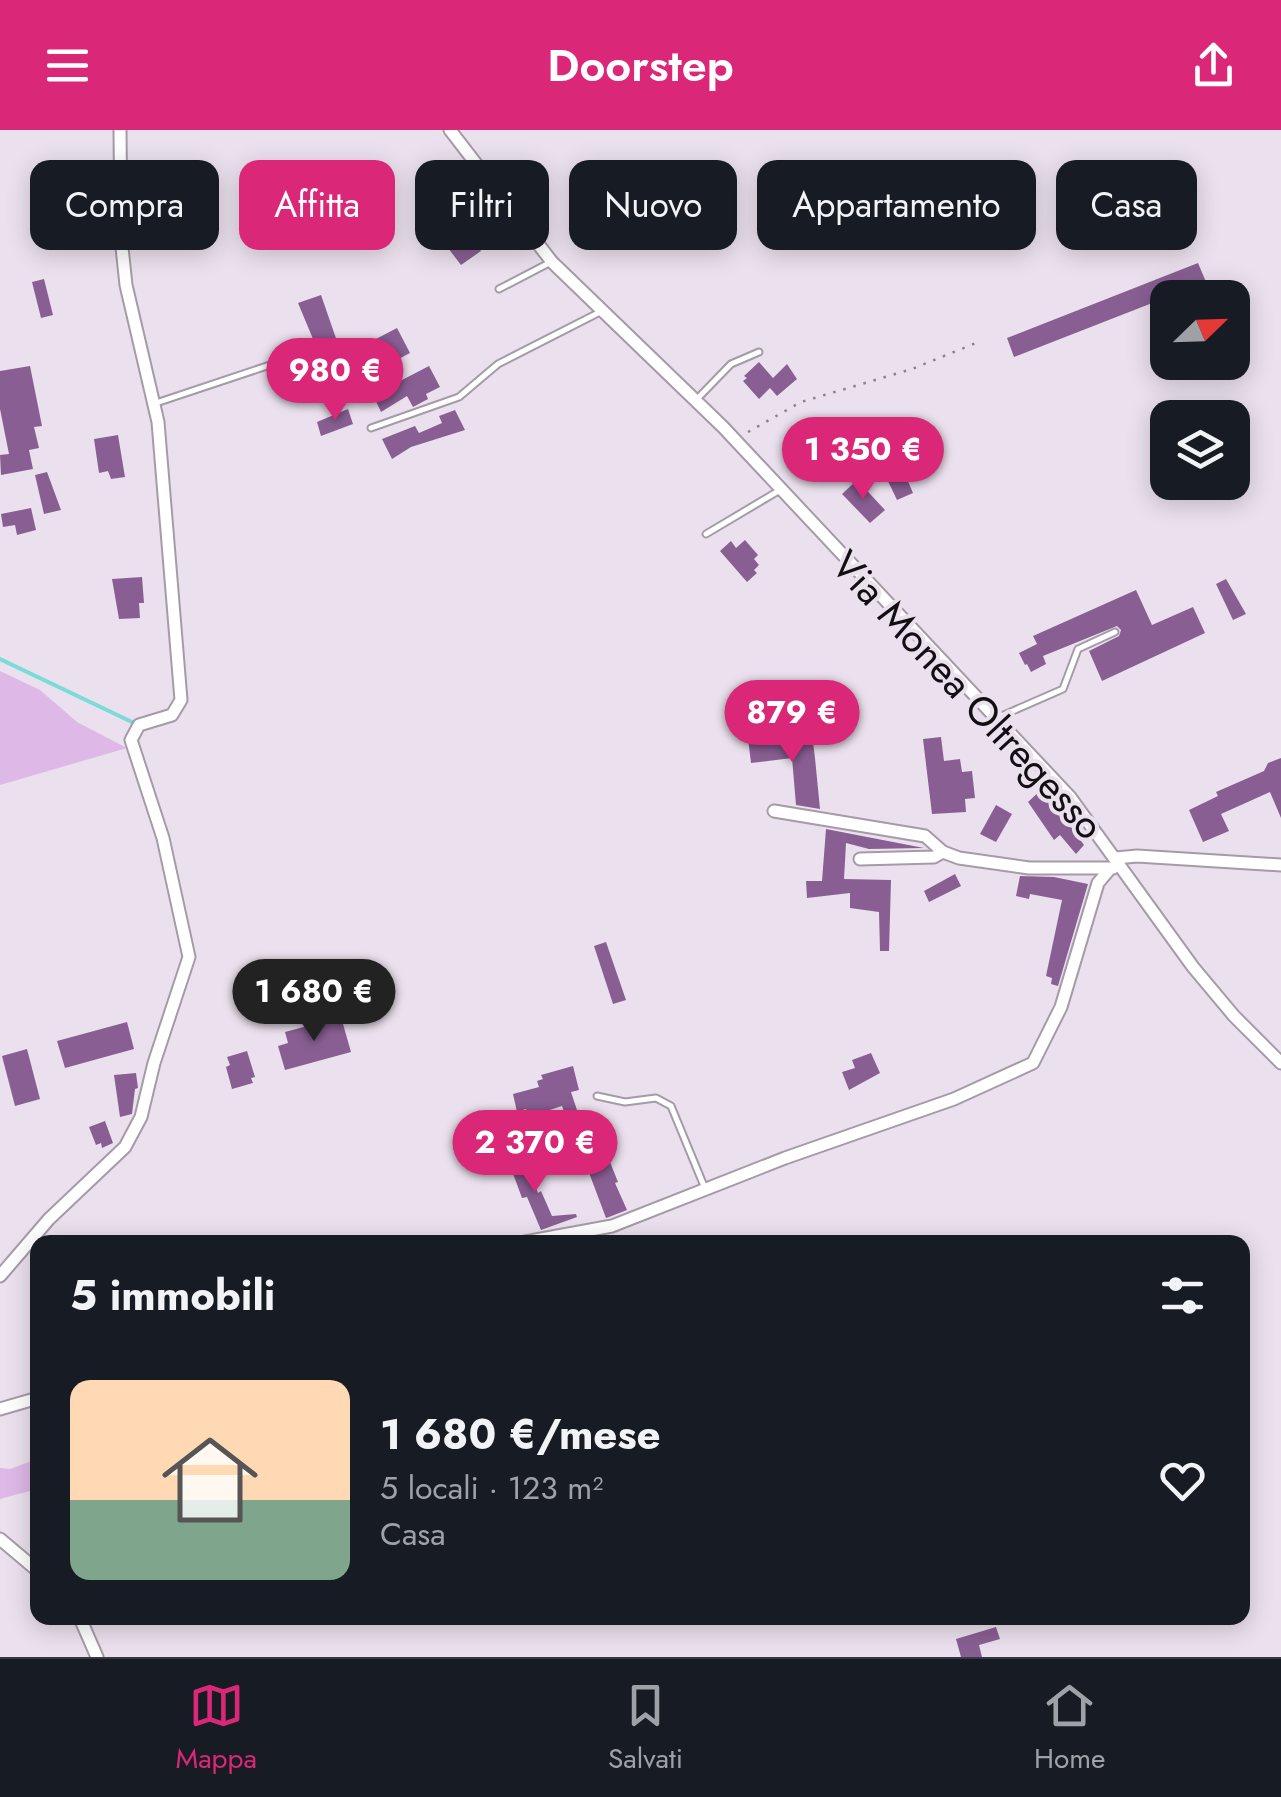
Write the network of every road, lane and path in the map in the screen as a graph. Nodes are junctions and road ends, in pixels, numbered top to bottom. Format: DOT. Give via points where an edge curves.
graph roads {
  1 [pos="120,130"];
  2 [pos="450,130"];
  3 [pos="552,262"];
  4 [pos="499,289"];
  5 [pos="600,312"];
  6 [pos="976,343"];
  7 [pos="759,352"];
  8 [pos="350,366"];
  9 [pos="696,401"];
  10 [pos="153,404"];
  11 [pos="371,428"];
  12 [pos="736,442"];
  13 [pos="780,490"];
  14 [pos="706,534"];
  15 [pos="1115,632"];
  16 [pos="997,718"];
  17 [pos="774,811"];
  18 [pos="943,852"];
  19 [pos="860,859"];
  20 [pos="1115,864"];
  21 [pos="1281,865"];
  22 [pos="1092,868"];
  23 [pos="1098,883"];
  24 [pos="1281,1063"];
  25 [pos="597,1096"];
  26 [pos="706,1189"];
  27 [pos="36,1235"];
  28 [pos="563,1235"];
  29 [pos="30,1242"];
  30 [pos="0,1276"];
  31 [pos="30,1400"];
  32 [pos="0,1409"];
  33 [pos="0,1539"];
  34 [pos="30,1563"];
  35 [pos="83,1625"];
  36 [pos="97,1657"];
  1 -- 10 [label="street" via="126,284"];
  2 -- 3 [label="street, Via Monea Oltregesso"];
  3 -- 4 [label="lane"];
  3 -- 5 [label="street, Via Monea Oltregesso"];
  5 -- 9 [label="street, Via Monea Oltregesso"];
  5 -- 11 [label="lane" via="498,364 459,396"];
  6 -- 12 [label="path" via="801,402"];
  7 -- 9 [label="lane" via="731,364"];
  8 -- 10 [label="lane" via="285,360"];
  9 -- 12 [label="street, Via Monea Oltregesso"];
  10 -- 27 [label="street" via="181,700 172,714 139,725 131,740 190,957 126,1147"];
  12 -- 13 [label="street, Via Monea Oltregesso"];
  13 -- 14 [label="lane"];
  13 -- 16 [label="street, Via Monea Oltregesso"];
  15 -- 16 [label="lane" via="1078,649 1063,689"];
  16 -- 20 [label="street, Via Monea Oltregesso" via="1070,797"];
  17 -- 18 [label="street, Via Monea Oltregesso" via="925,836"];
  18 -- 19 [label="street, Via Monea Oltregesso" via="934,858"];
  18 -- 22 [label="street, Via Monea Oltregesso" via="1029,868"];
  20 -- 21 [label="street" via="1137,856"];
  20 -- 22 [label="street, Via Monea Oltregesso"];
  20 -- 23 [label="street"];
  20 -- 24 [label="street, Via Monea Oltregesso" via="1203,979"];
  22 -- 23 [label="street, Via Monea Oltregesso"];
  23 -- 26 [label="street" via="1061,1007 1032,1063 954,1099"];
  25 -- 26 [label="lane" via="625,1102 656,1098 671,1106"];
  26 -- 28 [label="street" via="612,1226"];
  29 -- 30 [label="street"];
  31 -- 32 [label="street"];
  33 -- 34 [label="street"];
  35 -- 36 [label="street"];
}
